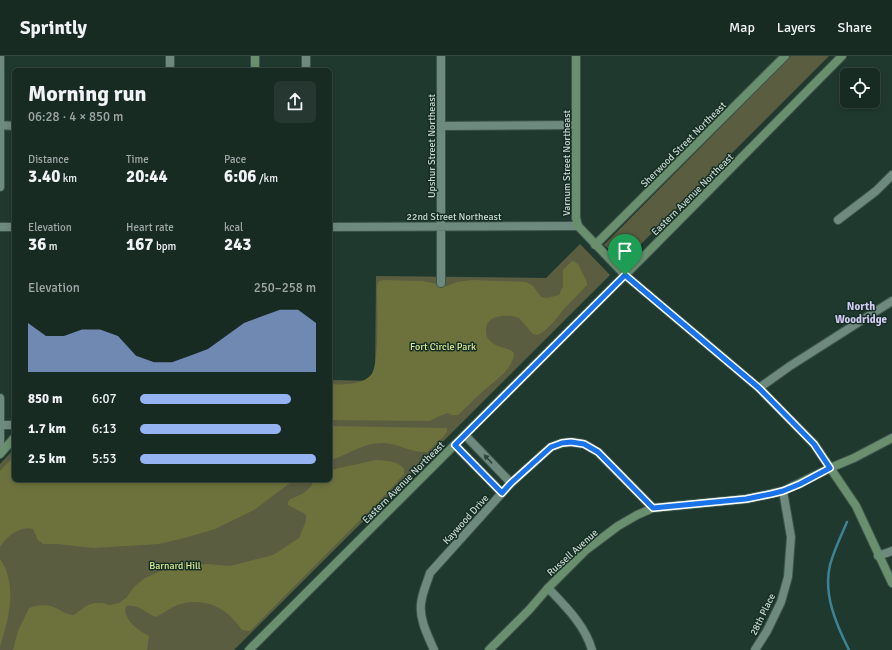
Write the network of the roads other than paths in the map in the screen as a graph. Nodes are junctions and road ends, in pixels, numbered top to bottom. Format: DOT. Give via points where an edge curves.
graph roads {
  1 [pos="0,56"];
  2 [pos="170,56"];
  3 [pos="256,56"];
  4 [pos="306,56"];
  5 [pos="440,56"];
  6 [pos="576,56"];
  7 [pos="842,56"];
  8 [pos="783,57"];
  9 [pos="170,68"];
  10 [pos="255,68"];
  11 [pos="306,68"];
  12 [pos="576,125"];
  13 [pos="0,126"];
  14 [pos="12,126"];
  15 [pos="440,126"];
  16 [pos="892,175"];
  17 [pos="0,187"];
  18 [pos="838,220"];
  19 [pos="441,226"];
  20 [pos="578,226"];
  21 [pos="0,227"];
  22 [pos="12,227"];
  23 [pos="332,227"];
  24 [pos="595,246"];
  25 [pos="625,275"];
  26 [pos="441,283"];
  27 [pos="892,301"];
  28 [pos="759,388"];
  29 [pos="0,398"];
  30 [pos="0,425"];
  31 [pos="12,425"];
  32 [pos="465,435"];
  33 [pos="892,438"];
  34 [pos="12,440"];
  35 [pos="455,445"];
  36 [pos="0,454"];
  37 [pos="830,468"];
  38 [pos="511,483"];
  39 [pos="783,491"];
  40 [pos="502,493"];
  41 [pos="653,508"];
  42 [pos="892,551"];
  43 [pos="878,556"];
  44 [pos="892,583"];
  45 [pos="548,588"];
  46 [pos="249,650"];
  47 [pos="434,650"];
  48 [pos="489,650"];
  49 [pos="592,650"];
  50 [pos="755,650"];
  1 -- 13 [label="street"];
  2 -- 9 [label="street"];
  3 -- 10 [label="street"];
  4 -- 11 [label="street"];
  5 -- 15 [label="street, Upshur Street Northeast"];
  6 -- 12 [label="street, Varnum Street Northeast"];
  7 -- 25 [label="street, Eastern Avenue Northeast"];
  8 -- 24 [label="street, Sherwood Street Northeast"];
  12 -- 15 [label="street"];
  12 -- 20 [label="street, Varnum Street Northeast"];
  13 -- 14 [label="street"];
  13 -- 17 [label="street"];
  15 -- 19 [label="street, Upshur Street Northeast"];
  16 -- 18 [label="street" via="876,191"];
  19 -- 20 [label="street, 22nd Street Northeast"];
  19 -- 23 [label="street, 22nd Street Northeast"];
  19 -- 26 [label="street, Upshur Street Northeast"];
  20 -- 24 [label="street, Varnum Street Northeast"];
  21 -- 22 [label="street"];
  24 -- 25 [label="street, Varnum Street Northeast"];
  25 -- 28 [label="street, Varnum Street Northeast"];
  25 -- 32 [label="street, Eastern Avenue Northeast"];
  27 -- 28 [label="street"];
  28 -- 37 [label="street, Varnum Street Northeast" via="814,444"];
  29 -- 30 [label="street"];
  30 -- 31 [label="street"];
  30 -- 36 [label="street"];
  32 -- 35 [label="street, Eastern Avenue Northeast"];
  38 -- 32 [label="street, one-way"];
  33 -- 37 [label="street, Russell Avenue"];
  34 -- 36 [label="street"];
  35 -- 40 [label="street"];
  35 -- 46 [label="street, Eastern Avenue Northeast"];
  37 -- 39 [label="street, Russell Avenue"];
  37 -- 43 [label="street, Varnum Street Northeast" via="856,506"];
  38 -- 40 [label="street, Kaywood Drive"];
  38 -- 41 [label="street, Kaywood Drive" via="551,447 571,442 584,444 598,452"];
  39 -- 41 [label="street, Russell Avenue" via="746,499"];
  39 -- 50 [label="street, 28th Place" via="791,537 788,576 781,602 768,631"];
  40 -- 47 [label="street, Kaywood Drive" via="430,573 420,605"];
  41 -- 45 [label="street, Russell Avenue" via="618,526 586,550"];
  42 -- 43 [label="street"];
  43 -- 44 [label="street, Varnum Street Northeast"];
  45 -- 48 [label="street, Russell Avenue"];
  45 -- 49 [label="street" via="571,612"];
}
